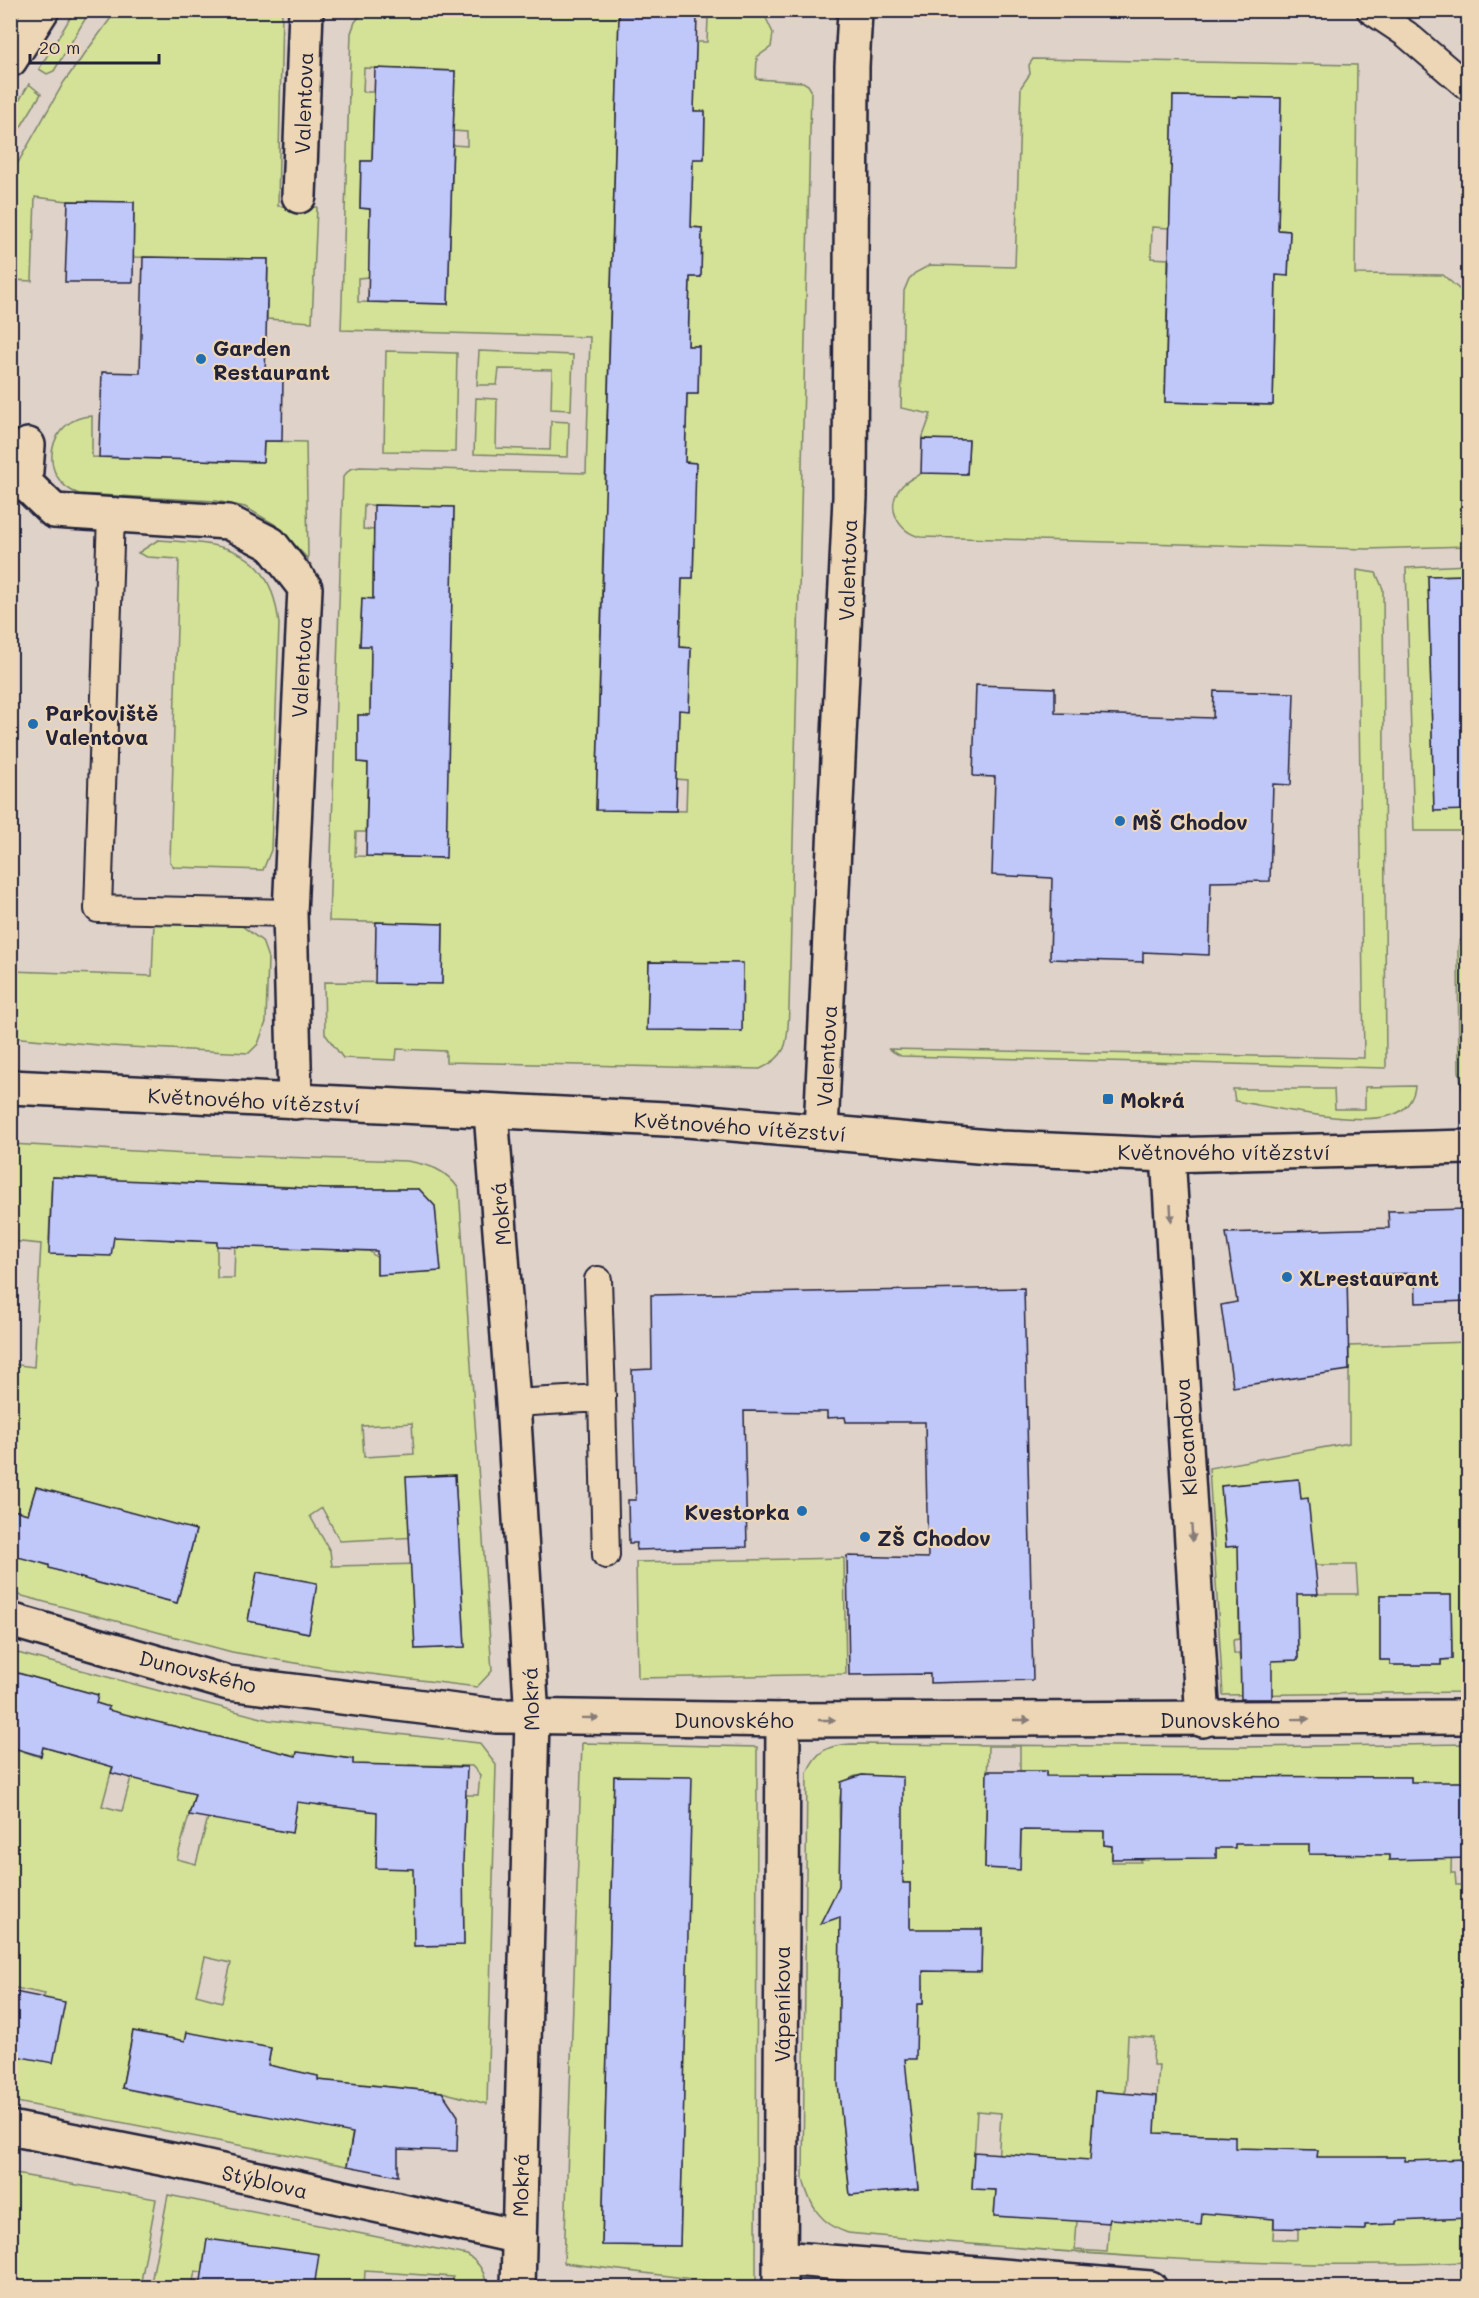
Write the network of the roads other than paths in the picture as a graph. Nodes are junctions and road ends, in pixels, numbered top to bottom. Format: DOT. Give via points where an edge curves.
graph roads {
  1 [pos="42,10"];
  2 [pos="306,10"];
  3 [pos="1370,10"];
  4 [pos="855,11"];
  5 [pos="10,60"];
  6 [pos="1468,87"];
  7 [pos="299,196"];
  8 [pos="28,445"];
  9 [pos="111,514"];
  10 [pos="290,913"];
  11 [pos="10,1087"];
  12 [pos="295,1102"];
  13 [pos="491,1112"];
  14 [pos="821,1131"];
  15 [pos="1468,1148"];
  16 [pos="1168,1155"];
  17 [pos="598,1280"];
  18 [pos="602,1398"];
  19 [pos="513,1403"];
  20 [pos="606,1555"];
  21 [pos="10,1620"];
  22 [pos="1468,1717"];
  23 [pos="531,1718"];
  24 [pos="783,1720"];
  25 [pos="1203,1720"];
  26 [pos="10,2128"];
  27 [pos="519,2237"];
  28 [pos="780,2272"];
  29 [pos="518,2288"];
  30 [pos="1150,2288"];
  1 -- 5 [label="street"];
  2 -- 7 [label="street, Valentova"];
  3 -- 6 [label="lane" via="1406,34"];
  4 -- 14 [label="street, Valentova" via="850,497"];
  8 -- 9 [label="street, Valentova" via="25,483 54,511"];
  9 -- 10 [label="street, Valentova" via="228,522 271,544 305,588"];
  9 -- 10 [label="lane" via="98,909"];
  10 -- 12 [label="street, Valentova"];
  11 -- 12 [label="street, Květnového vítězství"];
  12 -- 13 [label="street, Květnového vítězství"];
  13 -- 14 [label="street, Květnového vítězství" via="687,1120"];
  13 -- 19 [label="street, Mokrá"];
  14 -- 16 [label="street, Květnového vítězství" via="946,1144"];
  15 -- 16 [label="street, Květnového vítězství"];
  16 -- 25 [label="street, Klecandova, one-way"];
  17 -- 18 [label="lane"];
  18 -- 19 [label="lane"];
  18 -- 20 [label="lane"];
  19 -- 23 [label="street, Mokrá"];
  21 -- 23 [label="street, Dunovského" via="228,1683"];
  25 -- 22 [label="street, Dunovského, one-way"];
  23 -- 24 [label="street, Dunovského, one-way"];
  23 -- 27 [label="street, Mokrá"];
  24 -- 25 [label="street, Dunovského, one-way"];
  24 -- 28 [label="street, Vápeníkova"];
  26 -- 27 [label="street, Stýblova"];
  27 -- 29 [label="street, Mokrá"];
  28 -- 30 [label="street"];
}
